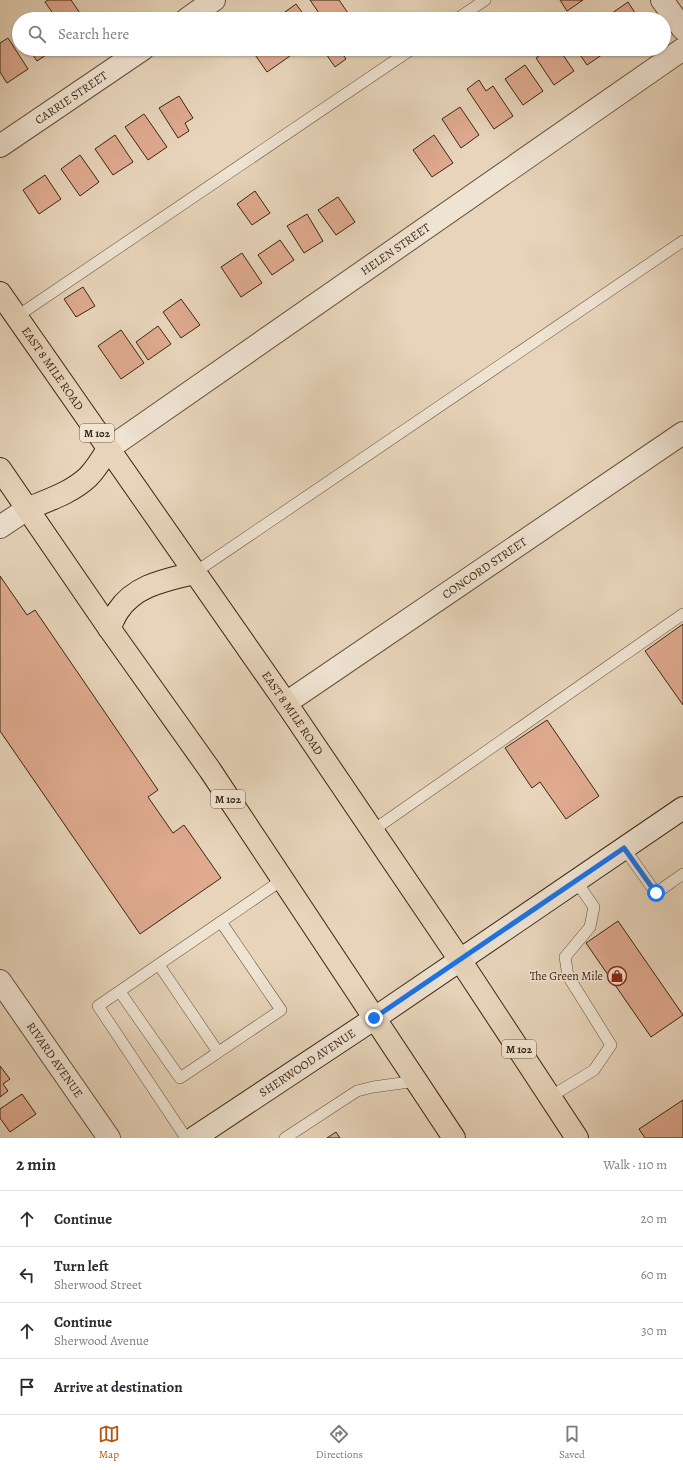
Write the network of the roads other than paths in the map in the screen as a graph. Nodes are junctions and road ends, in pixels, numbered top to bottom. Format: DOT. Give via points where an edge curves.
graph roads {
  1 [pos="214,0"];
  2 [pos="485,0"];
  3 [pos="662,0"];
  4 [pos="196,12"];
  5 [pos="467,12"];
  6 [pos="670,12"];
  7 [pos="671,13"];
  8 [pos="683,30"];
  9 [pos="683,49"];
  10 [pos="132,56"];
  11 [pos="402,56"];
  12 [pos="0,146"];
  13 [pos="683,241"];
  14 [pos="0,293"];
  15 [pos="16,317"];
  16 [pos="683,433"];
  17 [pos="108,449"];
  18 [pos="0,469"];
  19 [pos="27,509"];
  20 [pos="0,527"];
  21 [pos="194,573"];
  22 [pos="683,614"];
  23 [pos="109,628"];
  24 [pos="286,703"];
  25 [pos="683,808"];
  26 [pos="372,831"];
  27 [pos="624,848"];
  28 [pos="683,874"];
  29 [pos="282,880"];
  30 [pos="576,881"];
  31 [pos="222,922"];
  32 [pos="460,960"];
  33 [pos="159,965"];
  34 [pos="0,981"];
  35 [pos="120,992"];
  36 [pos="374,1018"];
  37 [pos="218,1052"];
  38 [pos="417,1081"];
  39 [pos="550,1097"];
  40 [pos="109,1138"];
  41 [pos="186,1138"];
  42 [pos="194,1138"];
  43 [pos="286,1138"];
  44 [pos="454,1138"];
  45 [pos="577,1138"];
  1 -- 4 [label="street"];
  2 -- 5 [label="lane"];
  3 -- 6 [label="street"];
  7 -- 8 [label="street"];
  9 -- 17 [label="street, HELEN STREET"];
  10 -- 12 [label="street, CARRIE STREET"];
  11 -- 15 [label="lane"];
  13 -- 21 [label="lane"];
  14 -- 15 [label="highway, EAST 8 MILE ROAD / M 102"];
  15 -- 17 [label="highway, EAST 8 MILE ROAD / M 102"];
  16 -- 24 [label="street, CONCORD STREET"];
  17 -- 19 [label="highway" via="87,478 58,496"];
  17 -- 21 [label="highway, EAST 8 MILE ROAD / M 102"];
  18 -- 19 [label="highway, M 102"];
  19 -- 20 [label="street"];
  19 -- 23 [label="highway, M 102"];
  21 -- 23 [label="highway" via="154,584 138,592 118,611"];
  21 -- 24 [label="highway, EAST 8 MILE ROAD / M 102"];
  22 -- 26 [label="lane"];
  23 -- 29 [label="highway, M 102" via="210,770"];
  24 -- 26 [label="highway, EAST 8 MILE ROAD / M 102"];
  25 -- 27 [label="street, SHERWOOD AVENUE"];
  26 -- 32 [label="highway, EAST 8 MILE ROAD / M 102"];
  27 -- 28 [label="lane" via="656,893"];
  27 -- 30 [label="street, SHERWOOD AVENUE"];
  29 -- 31 [label="lane"];
  29 -- 36 [label="highway, M 102"];
  30 -- 32 [label="street, SHERWOOD AVENUE"];
  30 -- 39 [label="lane" via="594,907 590,927 565,957 568,976 611,1045 594,1070"];
  31 -- 33 [label="lane"];
  31 -- 37 [label="lane" via="281,1010"];
  32 -- 36 [label="street, SHERWOOD AVENUE"];
  32 -- 39 [label="highway, EAST 8 MILE ROAD / M 102"];
  33 -- 35 [label="lane"];
  33 -- 37 [label="lane"];
  34 -- 40 [label="street, RIVARD AVENUE"];
  35 -- 37 [label="lane" via="180,1078"];
  35 -- 41 [label="lane" via="98,1006"];
  36 -- 38 [label="highway, M 102"];
  36 -- 42 [label="street, SHERWOOD AVENUE"];
  38 -- 43 [label="lane" via="357,1091"];
  38 -- 44 [label="highway, M 102"];
  39 -- 45 [label="highway, EAST 8 MILE ROAD / M 102"];
}
